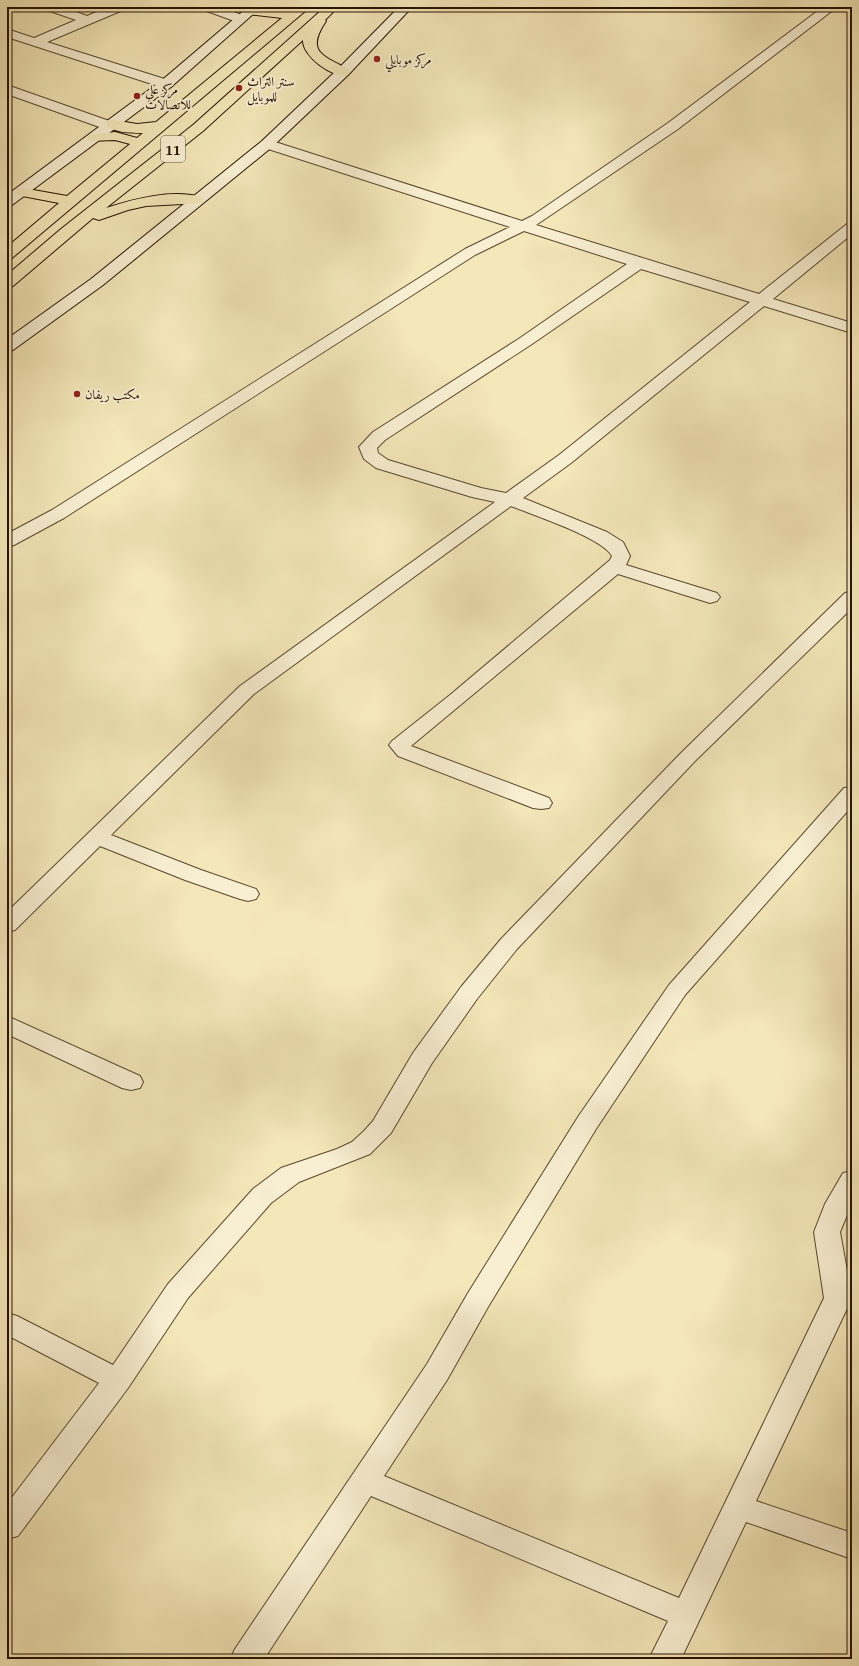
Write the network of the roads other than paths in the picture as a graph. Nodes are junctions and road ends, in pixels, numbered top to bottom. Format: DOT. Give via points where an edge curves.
graph roads {
  1 [pos="51,7"];
  2 [pos="119,7"];
  3 [pos="208,7"];
  4 [pos="406,7"];
  5 [pos="832,7"];
  6 [pos="328,11"];
  7 [pos="249,12"];
  8 [pos="299,12"];
  9 [pos="86,20"];
  10 [pos="7,33"];
  11 [pos="36,42"];
  12 [pos="343,72"];
  13 [pos="166,84"];
  14 [pos="7,89"];
  15 [pos="163,124"];
  16 [pos="111,125"];
  17 [pos="94,138"];
  18 [pos="267,144"];
  19 [pos="138,145"];
  20 [pos="22,192"];
  21 [pos="70,200"];
  22 [pos="196,200"];
  23 [pos="7,202"];
  24 [pos="524,226"];
  25 [pos="852,227"];
  26 [pos="66,232"];
  27 [pos="7,255"];
  28 [pos="639,263"];
  29 [pos="7,284"];
  30 [pos="759,301"];
  31 [pos="852,328"];
  32 [pos="7,347"];
  33 [pos="509,499"];
  34 [pos="7,541"];
  35 [pos="614,567"];
  36 [pos="852,597"];
  37 [pos="710,598"];
  38 [pos="852,793"];
  39 [pos="541,803"];
  40 [pos="96,837"];
  41 [pos="248,894"];
  42 [pos="7,925"];
  43 [pos="7,1024"];
  44 [pos="131,1082"];
  45 [pos="852,1180"];
  46 [pos="7,1323"];
  47 [pos="118,1380"];
  48 [pos="364,1480"];
  49 [pos="738,1507"];
  50 [pos="7,1527"];
  51 [pos="852,1546"];
  52 [pos="686,1615"];
  53 [pos="246,1659"];
  54 [pos="665,1659"];
  1 -- 9 [label="street"];
  2 -- 9 [label="street"];
  3 -- 7 [label="street"];
  4 -- 12 [label="street"];
  5 -- 24 [label="street" via="673,126"];
  6 -- 12 [label="highway" via="310,38 310,45 319,58"];
  6 -- 26 [label="highway, 11" via="198,128"];
  7 -- 8 [label="highway"];
  7 -- 13 [label="street"];
  8 -- 15 [label="highway, 11"];
  9 -- 11 [label="street"];
  10 -- 11 [label="street"];
  11 -- 13 [label="street"];
  12 -- 18 [label="street"];
  13 -- 16 [label="street"];
  14 -- 16 [label="street"];
  15 -- 16 [label="highway" via="137,129"];
  15 -- 19 [label="highway, 11"];
  16 -- 17 [label="street"];
  17 -- 19 [label="highway" via="121,137"];
  17 -- 20 [label="street"];
  18 -- 22 [label="street"];
  18 -- 24 [label="street"];
  19 -- 21 [label="highway, 11"];
  20 -- 21 [label="highway"];
  20 -- 23 [label="street"];
  21 -- 27 [label="highway, 11"];
  22 -- 26 [label="highway" via="162,200 129,205"];
  22 -- 32 [label="street" via="97,282"];
  24 -- 28 [label="street"];
  24 -- 34 [label="street" via="459,259 58,514"];
  25 -- 30 [label="street"];
  26 -- 29 [label="highway, 11"];
  28 -- 30 [label="street"];
  28 -- 33 [label="street" via="526,341 379,436 368,447 370,455 377,461 396,470"];
  30 -- 31 [label="street"];
  30 -- 33 [label="street" via="565,459"];
  33 -- 35 [label="street" via="608,541 620,551 619,562"];
  33 -- 40 [label="street" via="247,690"];
  35 -- 37 [label="street"];
  35 -- 39 [label="street" via="458,699 399,745 405,752"];
  36 -- 47 [label="street" via="688,757 509,944 469,993 422,1059 382,1127 373,1137 361,1148 346,1155 290,1175 262,1196 178,1291"];
  38 -- 48 [label="street" via="677,990 587,1123 436,1372"];
  40 -- 41 [label="street"];
  40 -- 42 [label="street"];
  43 -- 44 [label="street"];
  45 -- 49 [label="street" via="826,1232 838,1298"];
  46 -- 47 [label="street"];
  47 -- 50 [label="street"];
  48 -- 52 [label="street"];
  48 -- 53 [label="street"];
  49 -- 51 [label="street"];
  49 -- 52 [label="street"];
  52 -- 54 [label="street"];
}
